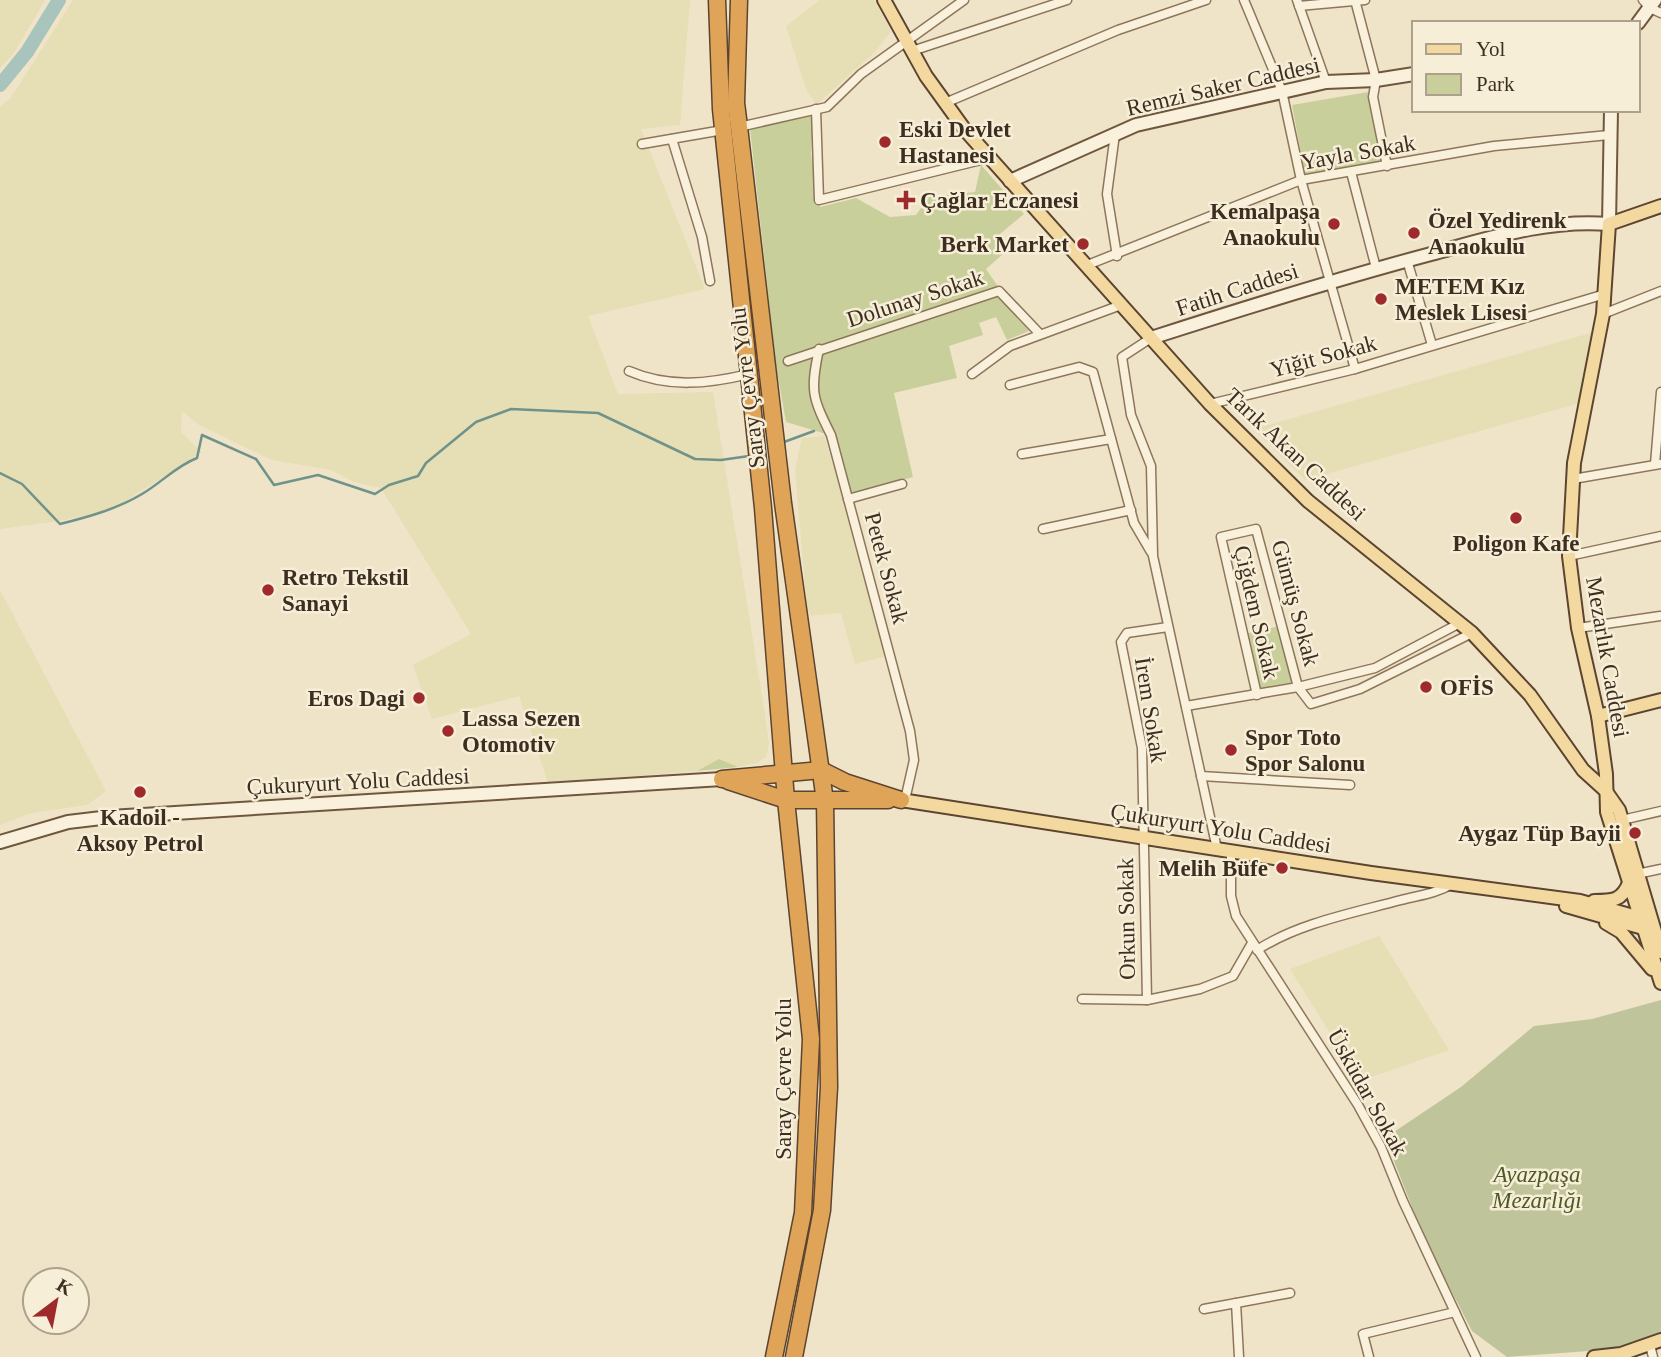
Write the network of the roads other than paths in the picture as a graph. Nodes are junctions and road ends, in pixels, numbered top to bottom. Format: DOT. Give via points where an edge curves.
graph roads {
  1 [pos="717,0"];
  2 [pos="739,0"];
  3 [pos="884,0"];
  4 [pos="964,0"];
  5 [pos="1067,0"];
  6 [pos="1206,0"];
  7 [pos="1244,0"];
  8 [pos="1359,0"];
  9 [pos="1298,3"];
  10 [pos="1652,5"];
  11 [pos="1640,21"];
  12 [pos="909,46"];
  13 [pos="1412,74"];
  14 [pos="1376,80"];
  15 [pos="1326,82"];
  16 [pos="1282,91"];
  17 [pos="945,103"];
  18 [pos="816,110"];
  19 [pos="1611,112"];
  20 [pos="731,129"];
  21 [pos="1115,134"];
  22 [pos="1609,135"];
  23 [pos="673,139"];
  24 [pos="642,144"];
  25 [pos="989,158"];
  26 [pos="1387,166"];
  27 [pos="1351,172"];
  28 [pos="1301,180"];
  29 [pos="1010,181"];
  30 [pos="1661,206"];
  31 [pos="1609,224"];
  32 [pos="1117,256"];
  33 [pos="1408,260"];
  34 [pos="1086,266"];
  35 [pos="1376,268"];
  36 [pos="1331,280"];
  37 [pos="710,281"];
  38 [pos="1661,291"];
  39 [pos="1605,294"];
  40 [pos="1121,305"];
  41 [pos="1603,314"];
  42 [pos="1039,333"];
  43 [pos="1151,338"];
  44 [pos="1432,345"];
  45 [pos="818,349"];
  46 [pos="788,361"];
  47 [pos="1355,369"];
  48 [pos="629,371"];
  49 [pos="749,373"];
  50 [pos="972,374"];
  51 [pos="1010,385"];
  52 [pos="1661,392"];
  53 [pos="1210,404"];
  54 [pos="1111,439"];
  55 [pos="1022,454"];
  56 [pos="1658,464"];
  57 [pos="1573,479"];
  58 [pos="902,484"];
  59 [pos="848,499"];
  60 [pos="1130,510"];
  61 [pos="1044,529"];
  62 [pos="1661,536"];
  63 [pos="1221,537"];
  64 [pos="1153,556"];
  65 [pos="1569,556"];
  66 [pos="1661,617"];
  67 [pos="1460,623"];
  68 [pos="1168,627"];
  69 [pos="1578,628"];
  70 [pos="1472,633"];
  71 [pos="1349,675"];
  72 [pos="1298,687"];
  73 [pos="1354,691"];
  74 [pos="1257,695"];
  75 [pos="1661,700"];
  76 [pos="1186,706"];
  77 [pos="1598,716"];
  78 [pos="821,770"];
  79 [pos="785,771"];
  80 [pos="1201,776"];
  81 [pos="722,779"];
  82 [pos="1349,785"];
  83 [pos="1605,790"];
  84 [pos="786,800"];
  85 [pos="903,800"];
  86 [pos="825,801"];
  87 [pos="1661,811"];
  88 [pos="1622,820"];
  89 [pos="1143,837"];
  90 [pos="0,842"];
  91 [pos="1217,849"];
  92 [pos="1231,851"];
  93 [pos="1661,869"];
  94 [pos="1633,878"];
  95 [pos="1452,884"];
  96 [pos="1535,897"];
  97 [pos="1580,901"];
  98 [pos="1591,914"];
  99 [pos="1652,924"];
  100 [pos="1255,946"];
  101 [pos="1661,952"];
  102 [pos="1661,983"];
  103 [pos="1082,999"];
  104 [pos="1147,1000"];
  105 [pos="1290,1293"];
  106 [pos="1236,1304"];
  107 [pos="1204,1309"];
  108 [pos="1455,1312"];
  109 [pos="1655,1347"];
  110 [pos="1622,1355"];
  111 [pos="774,1357"];
  112 [pos="794,1357"];
  113 [pos="1240,1357"];
  114 [pos="1369,1357"];
  115 [pos="1476,1357"];
  116 [pos="1594,1357"];
  1 -- 20 [label="highway, Saray Çevre Yolu"];
  2 -- 20 [label="highway, Saray Çevre Yolu"];
  3 -- 12 [label="main road, Tarık Akan Caddesi"];
  4 -- 12 [label="street"];
  5 -- 12 [label="street"];
  6 -- 17 [label="street" via="1118,30"];
  7 -- 16 [label="street"];
  8 -- 9 [label="street"];
  8 -- 14 [label="street"];
  9 -- 15 [label="street"];
  10 -- 11 [label="street"];
  12 -- 17 [label="main road, Tarık Akan Caddesi"];
  12 -- 18 [label="street" via="861,74 834,102"];
  13 -- 14 [label="street, Remzi Saker Caddesi"];
  14 -- 15 [label="street, Remzi Saker Caddesi"];
  14 -- 26 [label="street" via="1373,97"];
  15 -- 16 [label="street, Remzi Saker Caddesi"];
  16 -- 21 [label="street, Remzi Saker Caddesi"];
  16 -- 28 [label="street"];
  17 -- 25 [label="main road, Tarık Akan Caddesi"];
  18 -- 20 [label="street"];
  18 -- 25 [label="street" via="819,200"];
  19 -- 22 [label="street, Mezarlık Caddesi"];
  20 -- 23 [label="street"];
  20 -- 49 [label="highway, Saray Çevre Yolu"];
  20 -- 78 [label="highway, Saray Çevre Yolu"];
  21 -- 29 [label="street, Remzi Saker Caddesi"];
  21 -- 32 [label="street" via="1107,194"];
  22 -- 26 [label="street, Yayla Sokak" via="1494,146"];
  22 -- 31 [label="street, Mezarlık Caddesi"];
  23 -- 24 [label="street"];
  23 -- 37 [label="street"];
  25 -- 29 [label="main road, Tarık Akan Caddesi"];
  26 -- 27 [label="street, Yayla Sokak"];
  27 -- 28 [label="street, Yayla Sokak"];
  27 -- 35 [label="street"];
  28 -- 32 [label="street, Yayla Sokak"];
  28 -- 36 [label="street"];
  29 -- 34 [label="main road, Tarık Akan Caddesi"];
  30 -- 31 [label="main road, Fatih Caddesi"];
  31 -- 33 [label="street, Fatih Caddesi" via="1529,228"];
  31 -- 39 [label="main road, Mezarlık Caddesi"];
  32 -- 34 [label="street, Yayla Sokak"];
  33 -- 35 [label="street, Fatih Caddesi"];
  33 -- 44 [label="street"];
  34 -- 40 [label="main road, Tarık Akan Caddesi"];
  35 -- 36 [label="street, Fatih Caddesi"];
  36 -- 43 [label="street, Fatih Caddesi"];
  36 -- 47 [label="street"];
  38 -- 41 [label="street"];
  39 -- 41 [label="main road, Mezarlık Caddesi"];
  39 -- 44 [label="street, Yiğit Sokak"];
  40 -- 42 [label="street"];
  40 -- 43 [label="main road, Tarık Akan Caddesi"];
  41 -- 57 [label="main road, Mezarlık Caddesi"];
  42 -- 45 [label="street, Dolunay Sokak" via="999,290"];
  42 -- 50 [label="street" via="1010,346"];
  43 -- 53 [label="main road, Tarık Akan Caddesi"];
  43 -- 64 [label="street" via="1122,356 1130,415 1151,466"];
  44 -- 47 [label="street, Yiğit Sokak"];
  45 -- 46 [label="street, Dolunay Sokak"];
  45 -- 59 [label="street, Petek Sokak" via="811,383"];
  47 -- 53 [label="street, Yiğit Sokak"];
  48 -- 49 [label="street" via="652,382 674,383 719,381"];
  49 -- 79 [label="highway, Saray Çevre Yolu"];
  51 -- 54 [label="street" via="1079,367 1093,372"];
  52 -- 56 [label="street"];
  53 -- 67 [label="main road, Tarık Akan Caddesi" via="1308,501"];
  54 -- 55 [label="street"];
  54 -- 60 [label="street"];
  56 -- 57 [label="street"];
  57 -- 65 [label="main road, Mezarlık Caddesi"];
  58 -- 59 [label="street"];
  59 -- 85 [label="street, Petek Sokak" via="910,731 914,760"];
  60 -- 61 [label="street"];
  60 -- 64 [label="street"];
  62 -- 65 [label="street"];
  63 -- 72 [label="street, Gümüş Sokak" via="1256,529"];
  63 -- 74 [label="street, Çiğdem Sokak"];
  64 -- 68 [label="street"];
  65 -- 69 [label="main road, Mezarlık Caddesi"];
  66 -- 69 [label="street"];
  67 -- 70 [label="main road, Tarık Akan Caddesi"];
  67 -- 71 [label="street" via="1375,668"];
  68 -- 76 [label="street"];
  68 -- 89 [label="street, İrem Sokak" via="1127,633 1121,642 1142,748"];
  69 -- 77 [label="main road, Mezarlık Caddesi"];
  70 -- 73 [label="street"];
  70 -- 83 [label="main road, Tarık Akan Caddesi" via="1530,695 1583,770"];
  71 -- 72 [label="street"];
  71 -- 73 [label="street"];
  72 -- 73 [label="street" via="1311,704"];
  72 -- 74 [label="street"];
  74 -- 76 [label="street"];
  75 -- 77 [label="main road"];
  76 -- 80 [label="street"];
  77 -- 83 [label="main road, Mezarlık Caddesi"];
  78 -- 79 [label="highway"];
  78 -- 85 [label="highway"];
  78 -- 86 [label="highway, Saray Çevre Yolu"];
  79 -- 81 [label="highway"];
  79 -- 84 [label="highway, Saray Çevre Yolu"];
  80 -- 82 [label="street"];
  80 -- 91 [label="street"];
  81 -- 84 [label="highway"];
  81 -- 90 [label="street, Çukuryurt Yolu Caddesi" via="110,817 68,822"];
  83 -- 88 [label="main road, Mezarlık Caddesi"];
  83 -- 94 [label="main road" via="1607,812"];
  84 -- 86 [label="highway"];
  84 -- 111 [label="highway, Saray Çevre Yolu" via="811,1039 803,1213"];
  85 -- 86 [label="highway"];
  85 -- 89 [label="main road, Çukuryurt Yolu Caddesi"];
  86 -- 112 [label="highway, Saray Çevre Yolu" via="829,1087 822,1210"];
  87 -- 88 [label="street"];
  88 -- 94 [label="main road, Mezarlık Caddesi"];
  89 -- 91 [label="main road, Çukuryurt Yolu Caddesi"];
  89 -- 104 [label="street, Orkun Sokak"];
  91 -- 92 [label="main road, Çukuryurt Yolu Caddesi"];
  92 -- 95 [label="main road, Çukuryurt Yolu Caddesi"];
  92 -- 100 [label="street, Üsküdar Sokak" via="1236,916"];
  93 -- 94 [label="street"];
  94 -- 97 [label="main road, Çukuryurt Yolu Caddesi" via="1617,900"];
  94 -- 99 [label="main road"];
  95 -- 96 [label="main road, Çukuryurt Yolu Caddesi"];
  95 -- 100 [label="street" via="1434,894 1367,909"];
  96 -- 97 [label="main road, Çukuryurt Yolu Caddesi"];
  96 -- 98 [label="main road, Çukuryurt Yolu Caddesi"];
  97 -- 99 [label="main road, Çukuryurt Yolu Caddesi"];
  98 -- 99 [label="main road, Çukuryurt Yolu Caddesi"];
  98 -- 102 [label="main road, Çukuryurt Yolu Caddesi" via="1621,932"];
  99 -- 101 [label="main road"];
  99 -- 102 [label="main road"];
  100 -- 104 [label="street" via="1233,976 1200,989"];
  100 -- 108 [label="street, Üsküdar Sokak" via="1381,1147"];
  103 -- 104 [label="street"];
  105 -- 106 [label="street"];
  106 -- 107 [label="street"];
  106 -- 113 [label="street"];
  108 -- 114 [label="street" via="1363,1334"];
  108 -- 115 [label="street, Üsküdar Sokak"];
  109 -- 110 [label="main road"];
  110 -- 116 [label="main road"];
}
